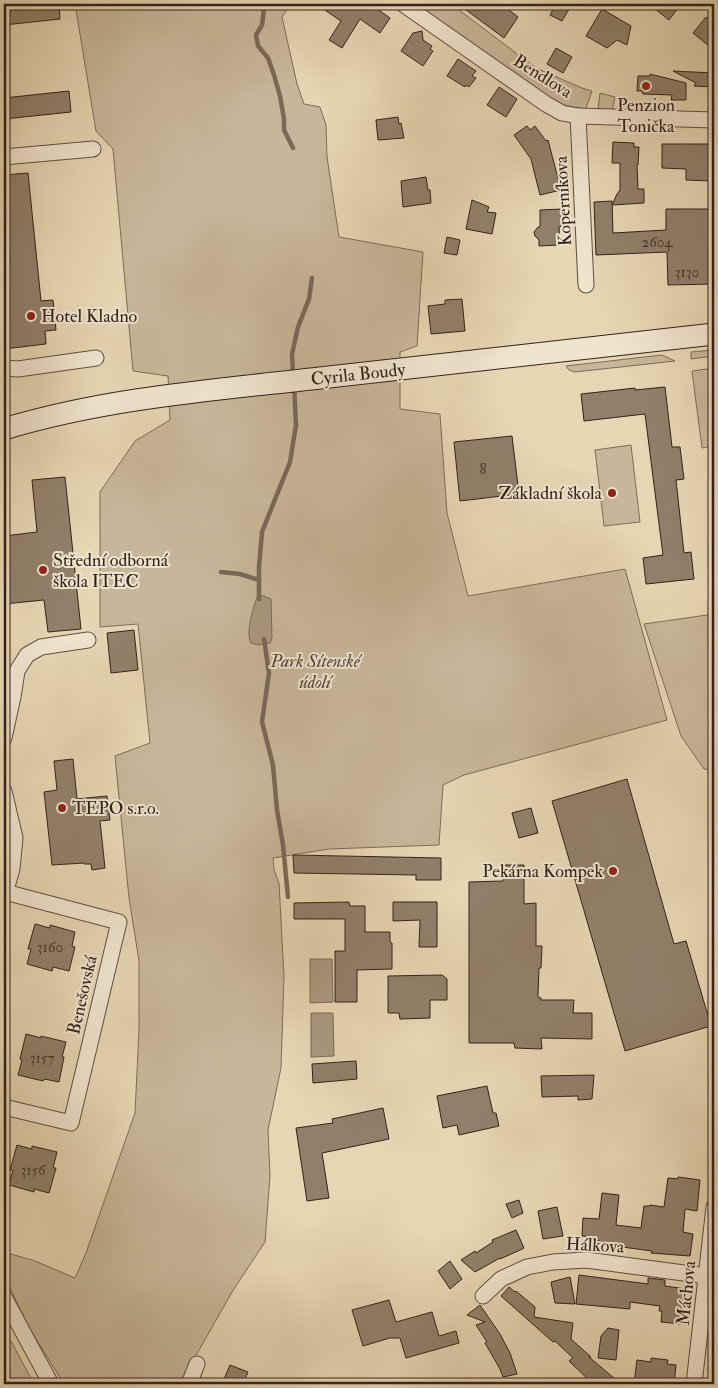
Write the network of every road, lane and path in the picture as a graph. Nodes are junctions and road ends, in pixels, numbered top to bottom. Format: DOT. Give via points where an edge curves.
graph roads {
  1 [pos="403,4"];
  2 [pos="578,116"];
  3 [pos="714,120"];
  4 [pos="93,149"];
  5 [pos="4,157"];
  6 [pos="586,285"];
  7 [pos="714,334"];
  8 [pos="96,358"];
  9 [pos="4,368"];
  10 [pos="4,429"];
  11 [pos="88,640"];
  12 [pos="4,738"];
  13 [pos="4,791"];
  14 [pos="5,895"];
  15 [pos="4,1107"];
  16 [pos="714,1207"];
  17 [pos="711,1276"];
  18 [pos="483,1296"];
  19 [pos="4,1297"];
  20 [pos="198,1364"];
  21 [pos="51,1384"];
  22 [pos="188,1384"];
  23 [pos="694,1384"];
  1 -- 2 [label="street, Bendlova" via="546,104 562,113"];
  2 -- 3 [label="street, Bendlova"];
  2 -- 6 [label="street, Koperníkova"];
  4 -- 5 [label="street"];
  7 -- 10 [label="street, Cyrila Boudy" via="179,394 84,409"];
  8 -- 9 [label="street" via="18,369"];
  11 -- 12 [label="street" via="41,647 28,655 17,671"];
  13 -- 14 [label="street" via="15,838"];
  14 -- 15 [label="street, Benešovská" via="119,922 71,1123"];
  16 -- 17 [label="street, Máchova"];
  17 -- 18 [label="street, Hálkova" via="586,1260 553,1262 527,1267 501,1279"];
  17 -- 23 [label="street, Máchova"];
  19 -- 21 [label="street"];
  20 -- 22 [label="street"];
}
